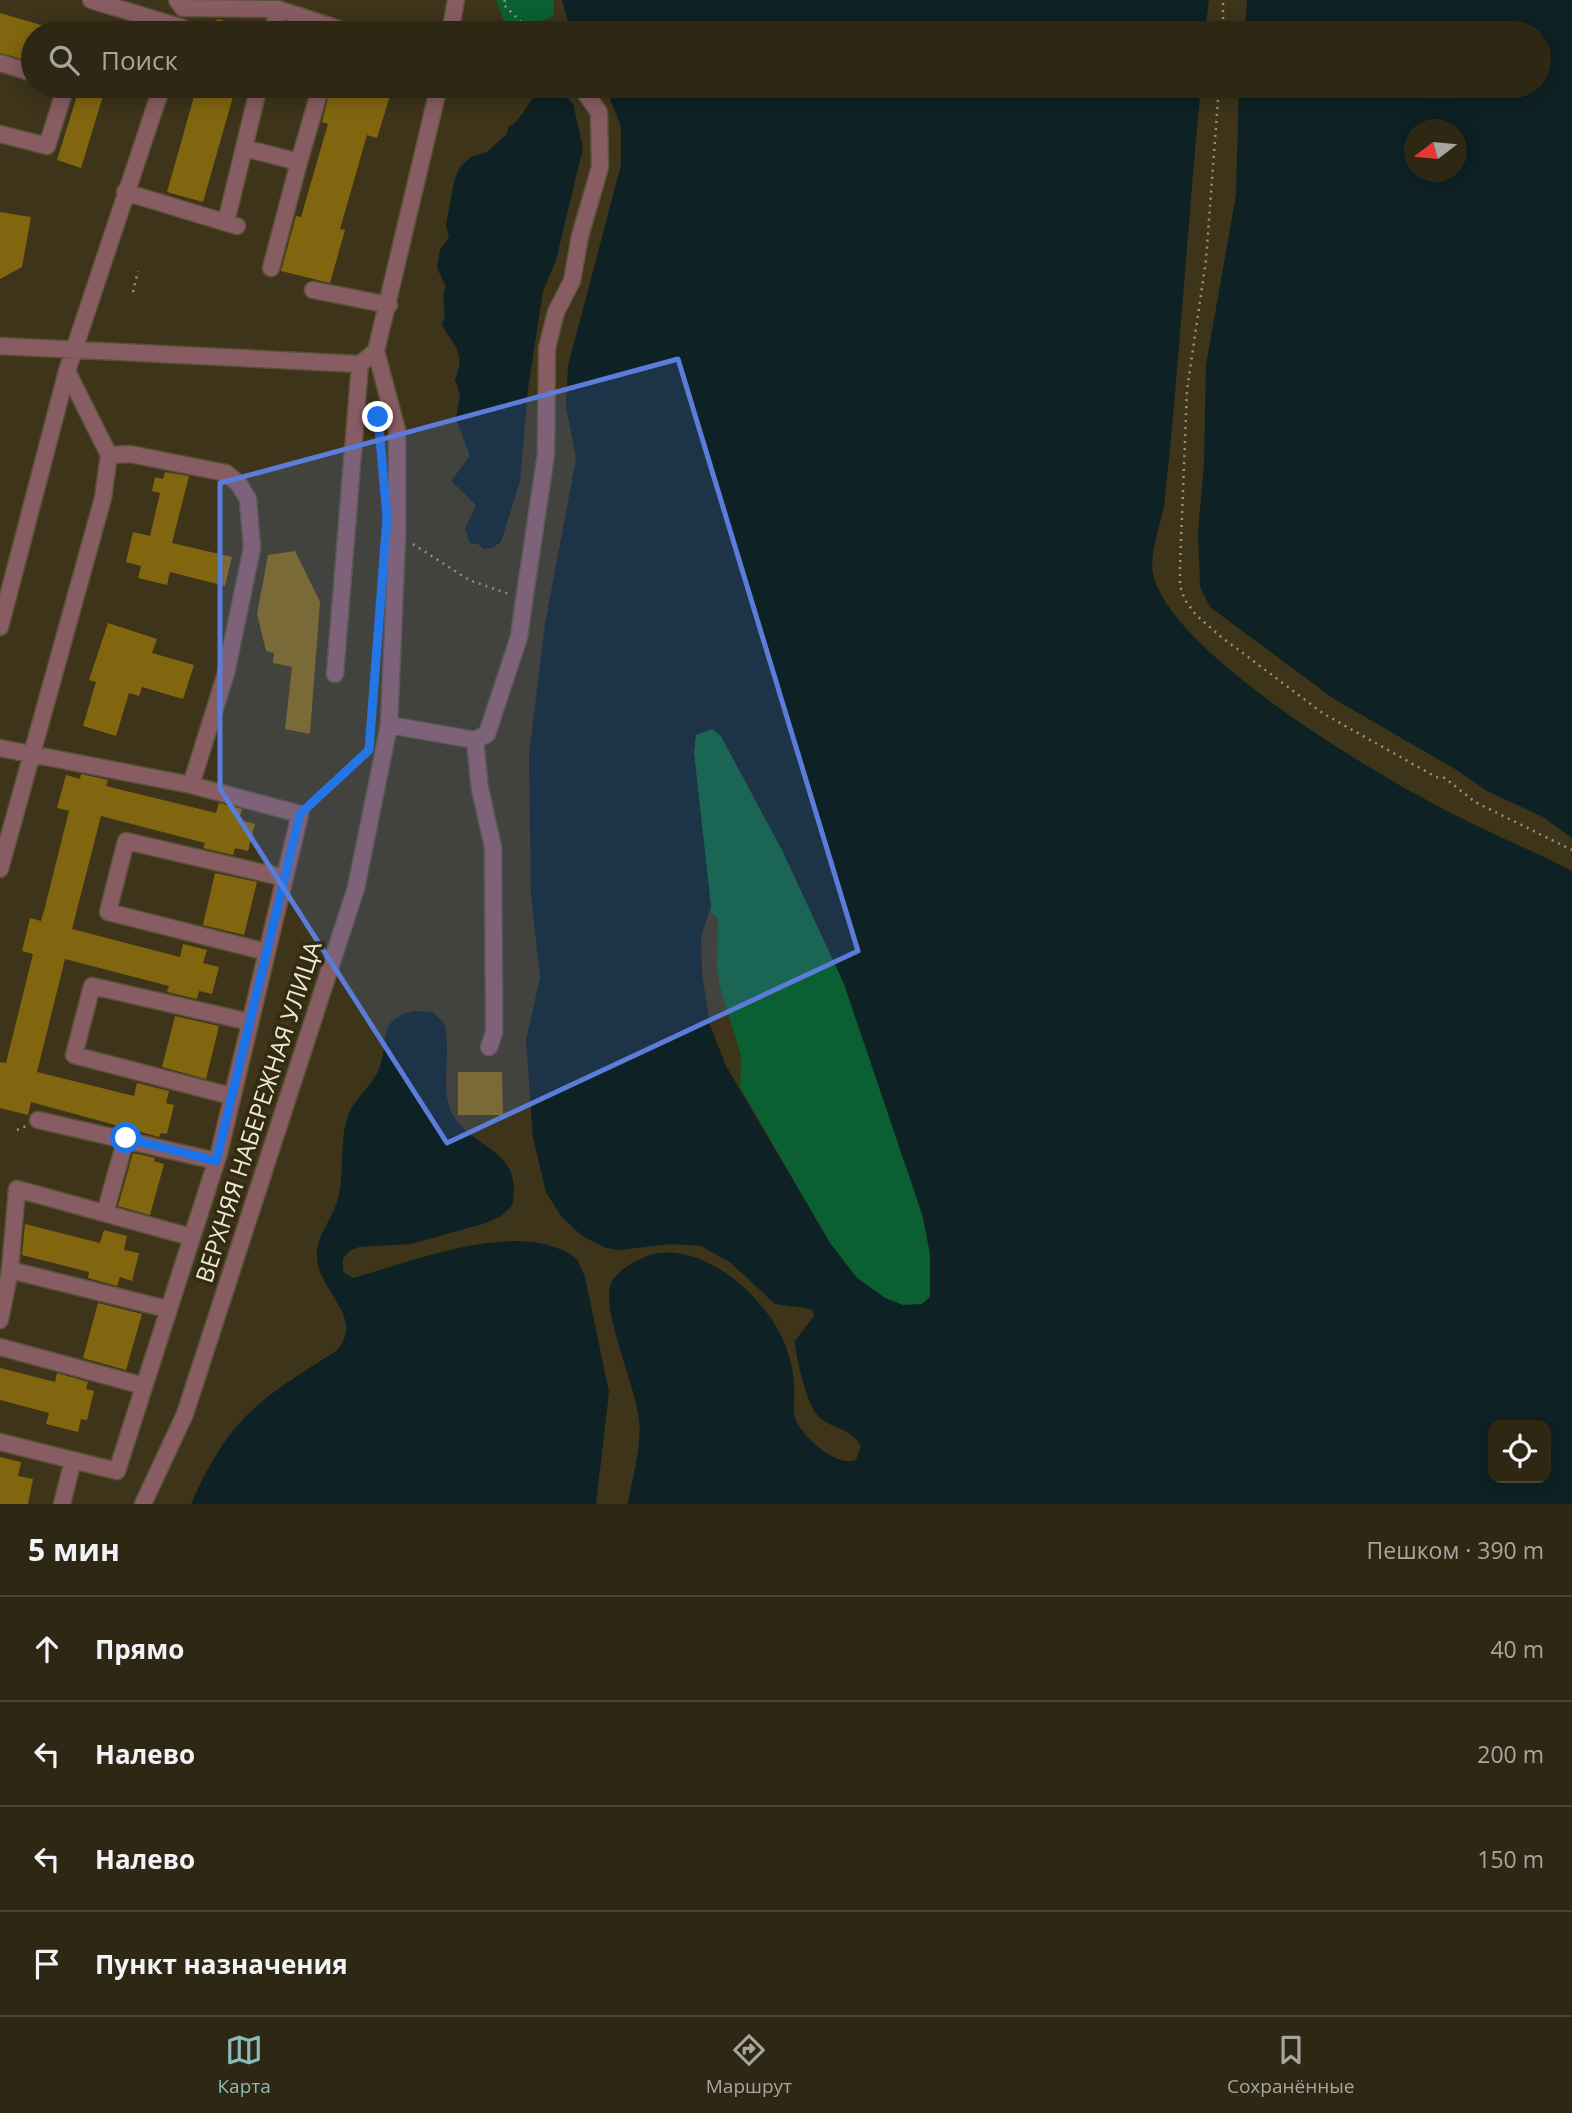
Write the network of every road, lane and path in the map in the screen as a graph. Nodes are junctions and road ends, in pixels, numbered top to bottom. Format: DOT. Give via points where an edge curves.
graph roads {
  1 [pos="91,0"];
  2 [pos="456,0"];
  3 [pos="505,0"];
  4 [pos="1223,0"];
  5 [pos="183,3"];
  6 [pos="278,9"];
  7 [pos="155,21"];
  8 [pos="182,21"];
  9 [pos="275,21"];
  10 [pos="314,21"];
  11 [pos="452,21"];
  12 [pos="520,21"];
  13 [pos="1223,21"];
  14 [pos="0,64"];
  15 [pos="21,70"];
  16 [pos="62,98"];
  17 [pos="158,98"];
  18 [pos="256,98"];
  19 [pos="318,98"];
  20 [pos="436,98"];
  21 [pos="589,98"];
  22 [pos="1218,98"];
  23 [pos="0,134"];
  24 [pos="244,148"];
  25 [pos="299,162"];
  26 [pos="125,192"];
  27 [pos="271,268"];
  28 [pos="138,271"];
  29 [pos="313,290"];
  30 [pos="133,292"];
  31 [pos="389,304"];
  32 [pos="0,346"];
  33 [pos="74,351"];
  34 [pos="376,351"];
  35 [pos="360,364"];
  36 [pos="67,371"];
  37 [pos="378,417"];
  38 [pos="381,454"];
  39 [pos="109,455"];
  40 [pos="397,536"];
  41 [pos="524,601"];
  42 [pos="0,627"];
  43 [pos="335,674"];
  44 [pos="374,682"];
  45 [pos="389,725"];
  46 [pos="370,737"];
  47 [pos="475,740"];
  48 [pos="0,748"];
  49 [pos="369,750"];
  50 [pos="31,757"];
  51 [pos="191,785"];
  52 [pos="300,814"];
  53 [pos="1572,850"];
  54 [pos="0,869"];
  55 [pos="285,878"];
  56 [pos="267,952"];
  57 [pos="250,1022"];
  58 [pos="489,1047"];
  59 [pos="231,1096"];
  60 [pos="38,1120"];
  61 [pos="125,1139"];
  62 [pos="216,1161"];
  63 [pos="105,1213"];
  64 [pos="191,1237"];
  65 [pos="10,1270"];
  66 [pos="167,1309"];
  67 [pos="0,1320"];
  68 [pos="0,1347"];
  69 [pos="144,1386"];
  70 [pos="0,1442"];
  71 [pos="73,1460"];
  72 [pos="62,1504"];
  73 [pos="143,1504"];
  1 -- 7 [label="street"];
  2 -- 11 [label="street"];
  3 -- 12 [label="path" via="503,4"];
  4 -- 13 [label="path"];
  5 -- 6 [label="street"];
  5 -- 8 [label="street"];
  6 -- 9 [label="street"];
  6 -- 10 [label="street"];
  14 -- 15 [label="street"];
  16 -- 23 [label="street" via="47,146"];
  17 -- 26 [label="street"];
  18 -- 24 [label="street"];
  19 -- 25 [label="street"];
  20 -- 31 [label="street"];
  21 -- 41 [label="street" via="599,112 600,167 572,281 556,312 547,348 546,454"];
  22 -- 53 [label="path" via="1206,260 1186,390 1180,566 1185,600 1220,636 1324,714 1436,777 1446,778 1475,803"];
  24 -- 25 [label="street"];
  24 -- 26 [label="street" via="232,224"];
  25 -- 27 [label="street"];
  26 -- 33 [label="street"];
  28 -- 30 [label="path"];
  29 -- 31 [label="street"];
  31 -- 34 [label="street"];
  32 -- 33 [label="street"];
  33 -- 35 [label="street"];
  33 -- 36 [label="street"];
  34 -- 35 [label="street"];
  34 -- 40 [label="street, ВЕРХНЯЯ НАБЕРЕЖНАЯ УЛИЦА" via="397,429"];
  35 -- 43 [label="street"];
  36 -- 39 [label="street"];
  36 -- 42 [label="street"];
  37 -- 38 [label="path"];
  39 -- 50 [label="street" via="103,498"];
  39 -- 51 [label="street" via="130,454 226,473 247,499 252,548 226,673"];
  40 -- 41 [label="path" via="469,580"];
  40 -- 45 [label="street, ВЕРХНЯЯ НАБЕРЕЖНАЯ УЛИЦА"];
  41 -- 47 [label="street" via="519,637 487,734"];
  44 -- 46 [label="path"];
  45 -- 47 [label="street"];
  45 -- 73 [label="street, ВЕРХНЯЯ НАБЕРЕЖНАЯ УЛИЦА" via="356,888 185,1414"];
  47 -- 58 [label="street" via="493,847 494,1033"];
  48 -- 50 [label="street"];
  49 -- 52 [label="path"];
  50 -- 51 [label="street"];
  50 -- 54 [label="street"];
  51 -- 52 [label="street"];
  52 -- 55 [label="street"];
  55 -- 56 [label="street"];
  55 -- 56 [label="street" via="126,841 108,912"];
  56 -- 57 [label="street"];
  57 -- 59 [label="street"];
  57 -- 59 [label="street" via="92,986 74,1055"];
  59 -- 62 [label="street"];
  60 -- 61 [label="street"];
  61 -- 62 [label="street"];
  61 -- 63 [label="street"];
  62 -- 64 [label="street"];
  63 -- 64 [label="street"];
  63 -- 65 [label="street" via="17,1189"];
  64 -- 66 [label="street"];
  65 -- 66 [label="street"];
  65 -- 67 [label="street"];
  66 -- 69 [label="street"];
  68 -- 69 [label="street"];
  69 -- 71 [label="street" via="117,1471"];
  70 -- 71 [label="street"];
  71 -- 72 [label="street"];
}
